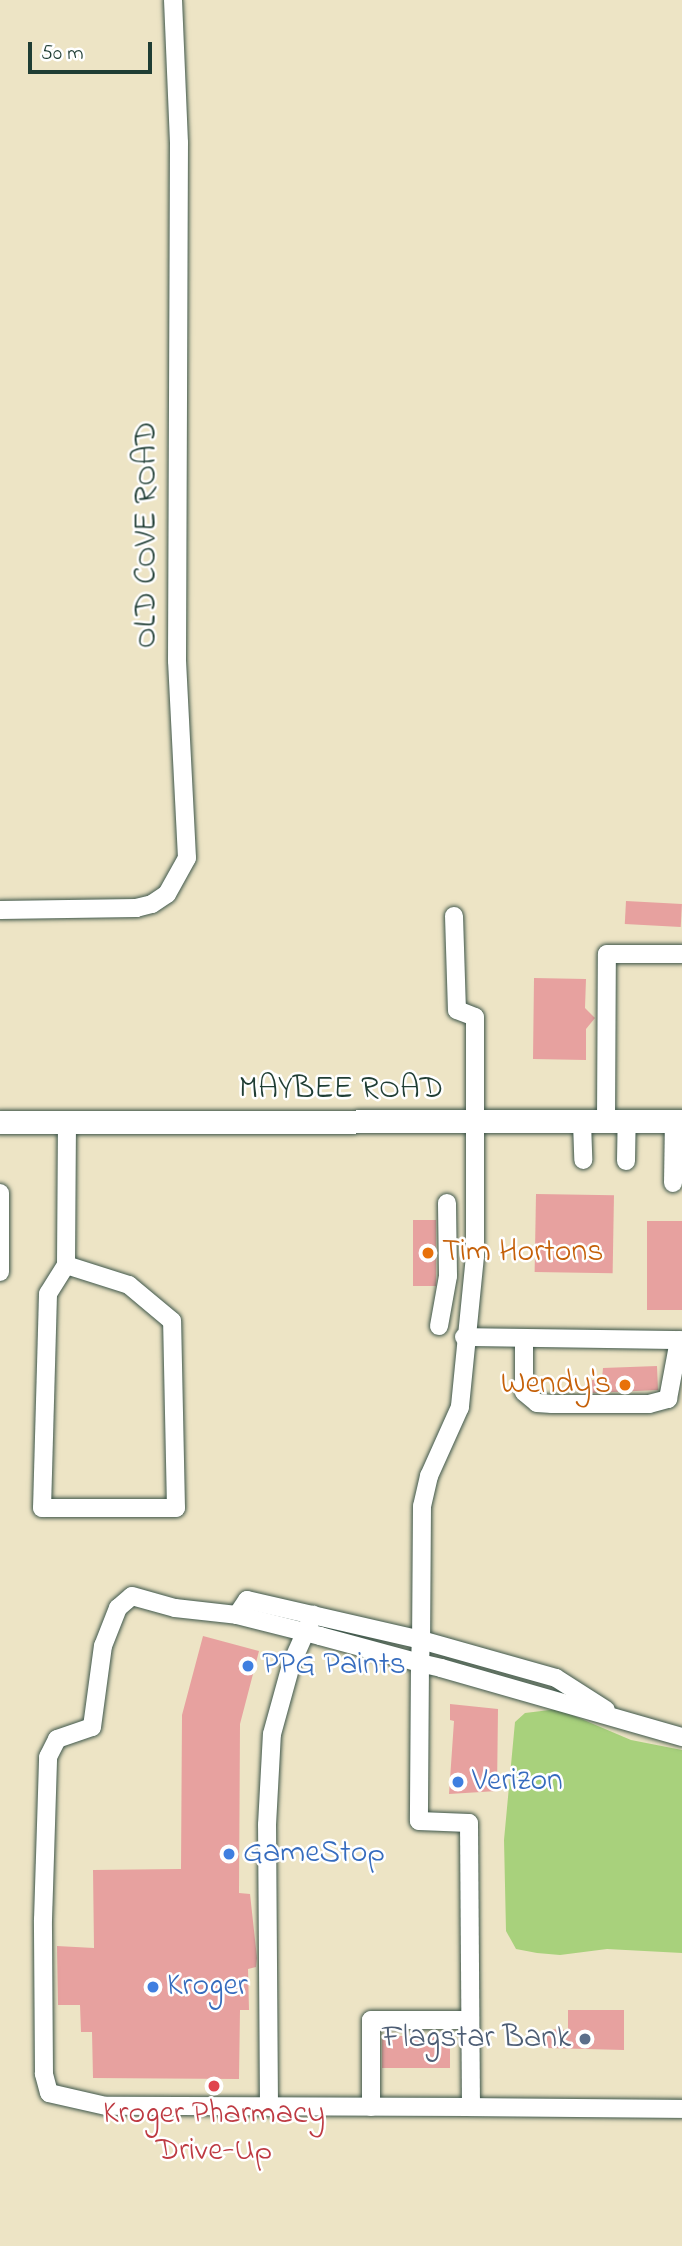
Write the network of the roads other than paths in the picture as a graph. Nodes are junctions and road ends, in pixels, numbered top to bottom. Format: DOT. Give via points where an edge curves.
graph roads {
  1 [pos="173,0"];
  2 [pos="0,910"];
  3 [pos="454,916"];
  4 [pos="682,954"];
  5 [pos="67,1121"];
  6 [pos="678,1121"];
  7 [pos="0,1122"];
  8 [pos="473,1122"];
  9 [pos="582,1122"];
  10 [pos="616,1122"];
  11 [pos="583,1160"];
  12 [pos="626,1161"];
  13 [pos="673,1183"];
  14 [pos="0,1193"];
  15 [pos="447,1203"];
  16 [pos="66,1265"];
  17 [pos="0,1272"];
  18 [pos="439,1326"];
  19 [pos="464,1338"];
  20 [pos="520,1338"];
  21 [pos="680,1340"];
  22 [pos="237,1615"];
  23 [pos="313,1615"];
  24 [pos="307,1633"];
  25 [pos="421,1640"];
  26 [pos="421,1662"];
  27 [pos="621,1720"];
  28 [pos="682,1737"];
  29 [pos="470,2020"];
  30 [pos="269,2106"];
  31 [pos="371,2107"];
  32 [pos="471,2107"];
  33 [pos="682,2109"];
  1 -- 2 [label="street, OLD COVE ROAD" via="180,143 177,661 187,858 167,894 152,904"];
  3 -- 8 [label="street" via="457,1010 475,1017"];
  4 -- 10 [label="street" via="607,954"];
  5 -- 7 [label="main road, MAYBEE ROAD"];
  5 -- 8 [label="main road, MAYBEE ROAD"];
  5 -- 16 [label="street"];
  6 -- 10 [label="main road, MAYBEE ROAD"];
  6 -- 13 [label="street"];
  8 -- 9 [label="main road, MAYBEE ROAD"];
  8 -- 19 [label="street" via="475,1256"];
  9 -- 10 [label="main road, MAYBEE ROAD"];
  9 -- 11 [label="street"];
  10 -- 12 [label="street"];
  14 -- 17 [label="street"];
  15 -- 18 [label="street" via="447,1276"];
  16 -- 16 [label="street" via="129,1285 172,1321 176,1508 42,1508 48,1294"];
  19 -- 20 [label="street"];
  19 -- 25 [label="street" via="460,1407 429,1476 422,1506"];
  20 -- 21 [label="street"];
  20 -- 21 [label="street" via="524,1392 537,1404 649,1404 668,1399"];
  22 -- 23 [label="street" via="247,1600"];
  22 -- 24 [label="street"];
  22 -- 30 [label="street" via="132,1597 118,1608 103,1646 92,1727 57,1739 48,1757 44,2074 49,2092 106,2106"];
  23 -- 24 [label="street"];
  23 -- 25 [label="street"];
  24 -- 26 [label="street"];
  24 -- 30 [label="street" via="291,1665 272,1734 267,1825"];
  25 -- 26 [label="street"];
  25 -- 27 [label="street" via="556,1678"];
  26 -- 27 [label="street"];
  26 -- 29 [label="street" via="419,1821 469,1823"];
  27 -- 28 [label="street"];
  29 -- 31 [label="street" via="371,2020"];
  29 -- 32 [label="street"];
  30 -- 31 [label="street"];
  31 -- 32 [label="street"];
  32 -- 33 [label="street"];
}
